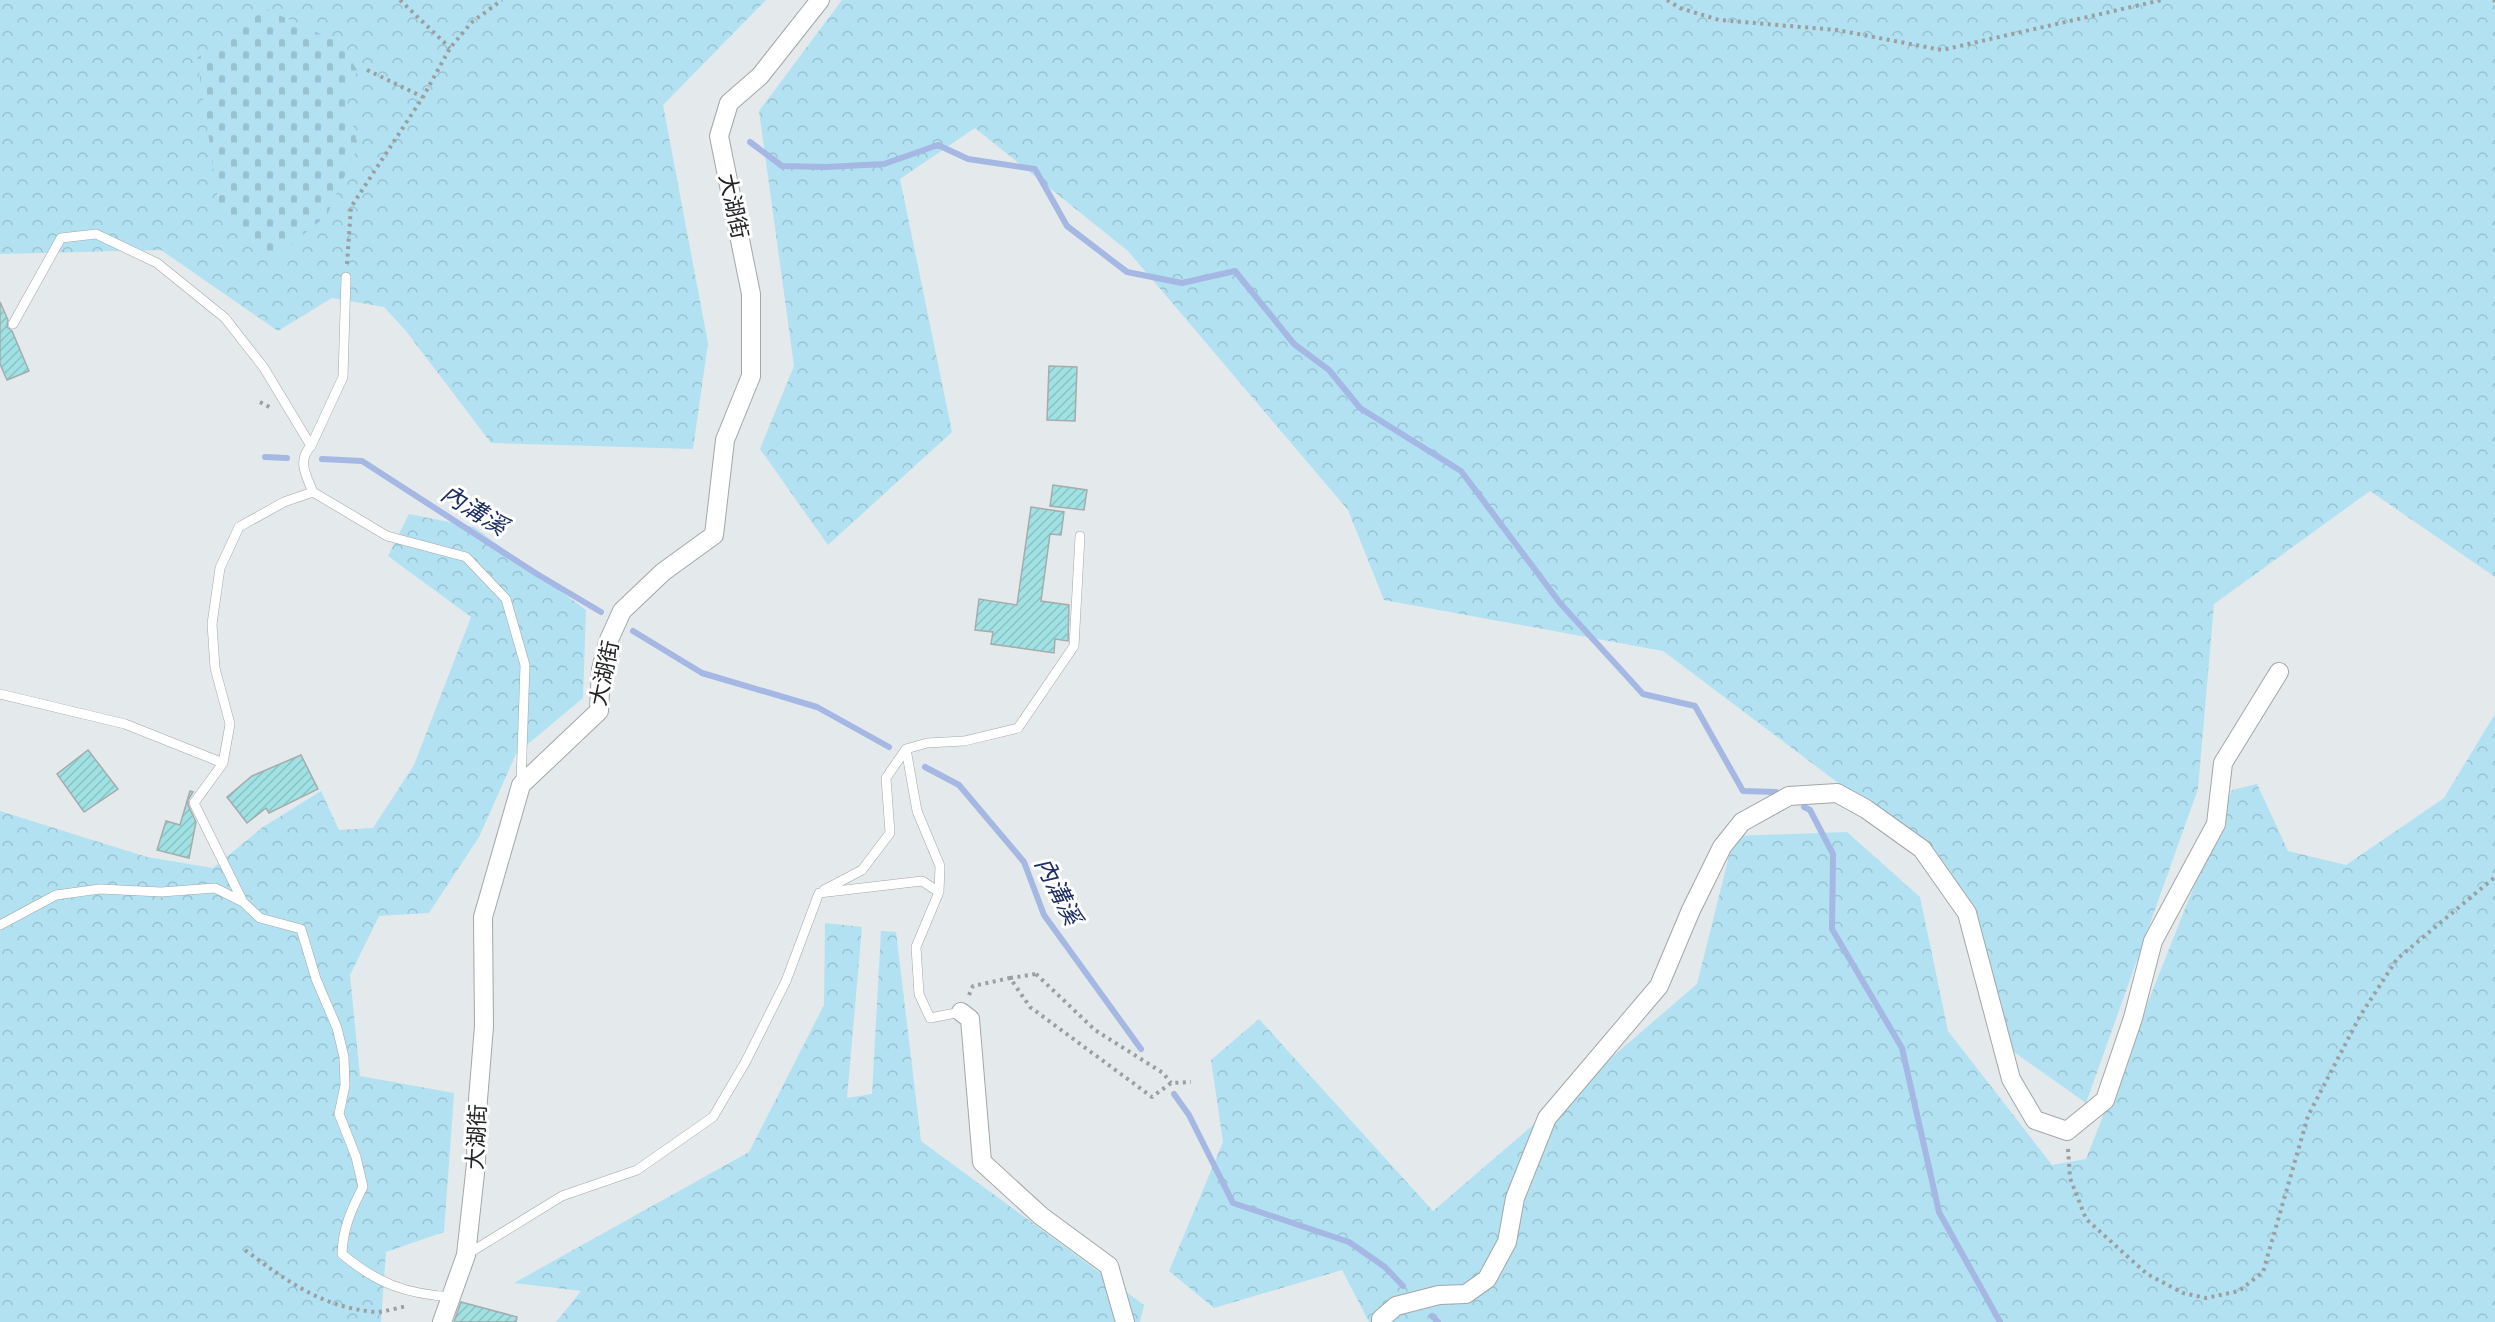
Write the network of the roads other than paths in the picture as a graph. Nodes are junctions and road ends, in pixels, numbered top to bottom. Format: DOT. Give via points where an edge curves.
graph roads {
  1 [pos="820,0"];
  2 [pos="346,277"];
  3 [pos="13,324"];
  4 [pos="311,446"];
  5 [pos="314,492"];
  6 [pos="1080,536"];
  7 [pos="2279,672"];
  8 [pos="0,694"];
  9 [pos="906,749"];
  10 [pos="223,763"];
  11 [pos="521,785"];
  12 [pos="939,892"];
  13 [pos="819,893"];
  14 [pos="243,902"];
  15 [pos="0,925"];
  16 [pos="961,1012"];
  17 [pos="466,1255"];
  18 [pos="452,1297"];
  19 [pos="442,1322"];
  20 [pos="1125,1322"];
  21 [pos="1381,1322"];
  1 -- 11 [label="street, 大湖街" via="760,76 729,103 719,136 751,294 751,376 725,440 714,535 663,572 622,611 601,670 599,711"];
  2 -- 4 [label="lane" via="343,377"];
  3 -- 4 [label="lane" via="61,238 96,234 157,263 225,318 264,368"];
  4 -- 5 [label="lane" via="306,451 303,469"];
  5 -- 10 [label="lane" via="284,502 239,527 220,568 213,624 215,668 230,724"];
  5 -- 11 [label="lane" via="387,536 466,557 506,599 525,665"];
  6 -- 9 [label="lane" via="1074,646 1018,728"];
  7 -- 21 [label="street" via="2223,763 2216,824 2153,941 2133,1018 2105,1100 2067,1131 2035,1120 2010,1079 1967,913 1922,849 1837,794 1789,796 1742,822 1722,847 1659,986 1547,1118 1515,1198 1507,1242 1487,1279 1466,1294 1439,1295 1396,1306"];
  8 -- 10 [label="lane" via="125,724"];
  9 -- 12 [label="lane" via="917,811 940,866"];
  9 -- 13 [label="lane" via="886,778 890,833 862,870"];
  10 -- 14 [label="lane" via="194,803"];
  11 -- 17 [label="street, 大湖街" via="483,916 484,1026"];
  12 -- 13 [label="lane" via="922,880"];
  12 -- 16 [label="lane" via="916,947 919,994 930,1018"];
  13 -- 17 [label="lane" via="786,981 713,1117 637,1170 562,1196"];
  14 -- 15 [label="lane" via="215,888 161,892 100,889 56,895"];
  14 -- 18 [label="lane" via="260,918 301,929 337,1028 345,1085 339,1114 363,1187 348,1216 342,1254 365,1273 411,1293"];
  16 -- 20 [label="street" via="970,1019 982,1162 1041,1216 1109,1266"];
  17 -- 18 [label="street, 大湖街"];
  18 -- 19 [label="street, 大湖街"];
}
